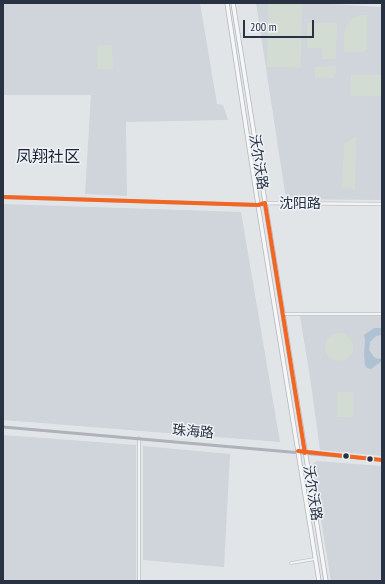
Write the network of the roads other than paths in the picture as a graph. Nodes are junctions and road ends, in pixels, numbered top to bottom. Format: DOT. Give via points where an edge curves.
graph roads {
  1 [pos="227,3"];
  2 [pos="233,3"];
  3 [pos="3,197"];
  4 [pos="265,204"];
  5 [pos="382,204"];
  6 [pos="258,205"];
  7 [pos="283,314"];
  8 [pos="382,314"];
  9 [pos="3,427"];
  10 [pos="139,438"];
  11 [pos="298,452"];
  12 [pos="305,453"];
  13 [pos="382,460"];
  14 [pos="316,559"];
  15 [pos="291,563"];
  16 [pos="139,581"];
  17 [pos="319,581"];
  18 [pos="326,581"];
  1 -- 6 [label="highway, 沃尔沃路"];
  2 -- 4 [label="highway, 沃尔沃路"];
  3 -- 6 [label="street, 沈阳路"];
  4 -- 5 [label="street, 沈阳路"];
  4 -- 6 [label="street, 沈阳路"];
  4 -- 7 [label="highway, 沃尔沃路"];
  6 -- 11 [label="highway, 沃尔沃路"];
  7 -- 8 [label="street"];
  7 -- 12 [label="highway, 沃尔沃路"];
  9 -- 10 [label="main road, 珠海路"];
  10 -- 11 [label="main road, 珠海路"];
  10 -- 16 [label="street"];
  11 -- 12 [label="main road, 珠海路"];
  11 -- 14 [label="highway, 沃尔沃路"];
  12 -- 13 [label="main road, 珠海路"];
  12 -- 18 [label="highway, 沃尔沃路"];
  14 -- 15 [label="street"];
  14 -- 17 [label="highway, 沃尔沃路"];
}
